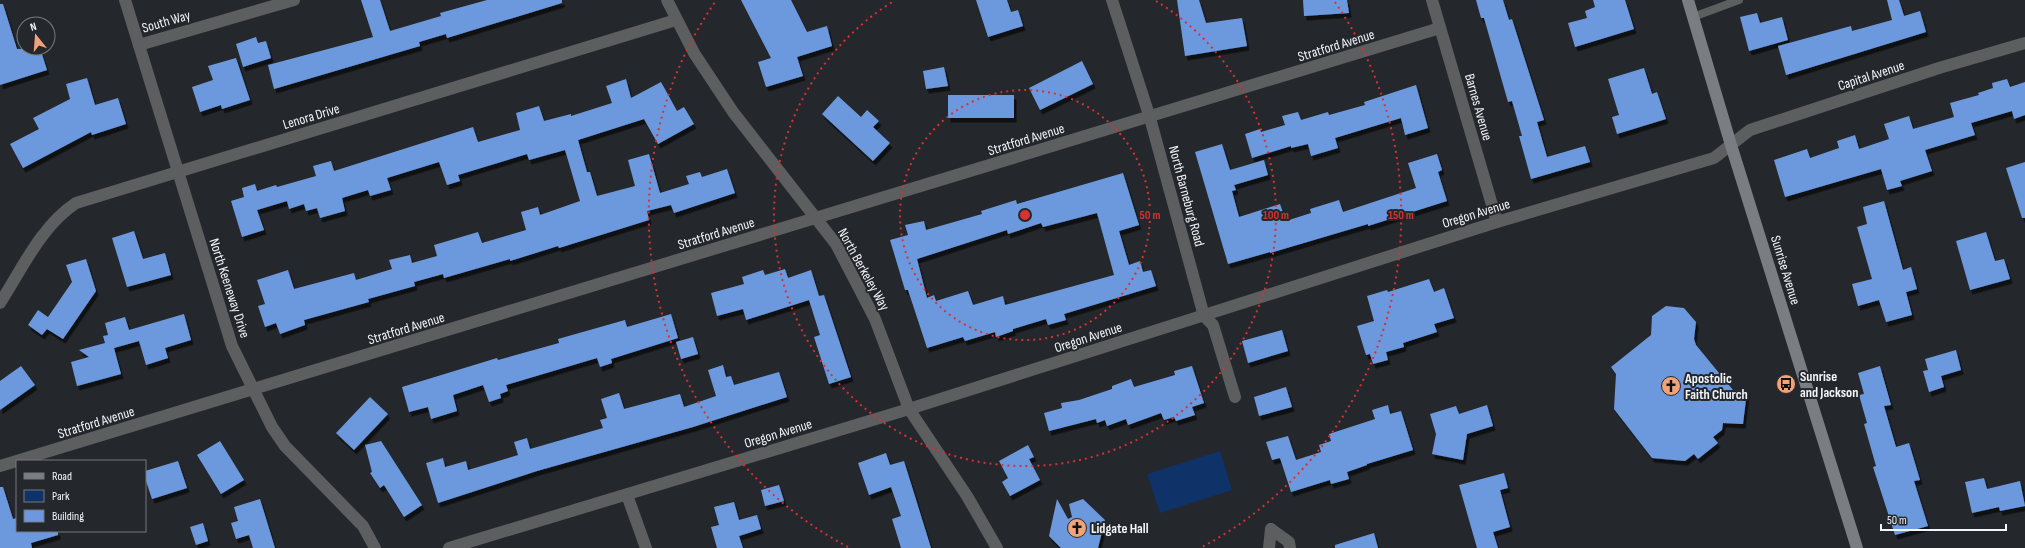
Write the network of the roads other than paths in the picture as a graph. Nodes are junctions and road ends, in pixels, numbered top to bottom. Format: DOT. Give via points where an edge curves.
graph roads {
  1 [pos="125,0"];
  2 [pos="294,0"];
  3 [pos="667,0"];
  4 [pos="1112,0"];
  5 [pos="1432,0"];
  6 [pos="1688,0"];
  7 [pos="1740,0"];
  8 [pos="1693,17"];
  9 [pos="676,20"];
  10 [pos="1440,28"];
  11 [pos="2025,43"];
  12 [pos="138,45"];
  13 [pos="1150,118"];
  14 [pos="1731,145"];
  15 [pos="178,172"];
  16 [pos="816,217"];
  17 [pos="1497,222"];
  18 [pos="0,303"];
  19 [pos="1204,316"];
  20 [pos="253,390"];
  21 [pos="1235,397"];
  22 [pos="910,409"];
  23 [pos="20,460"];
  24 [pos="16,461"];
  25 [pos="0,466"];
  26 [pos="627,494"];
  27 [pos="376,548"];
  28 [pos="449,548"];
  29 [pos="646,548"];
  30 [pos="997,548"];
  31 [pos="1269,548"];
  32 [pos="1290,548"];
  33 [pos="1857,548"];
  1 -- 12 [label="street, North Keeneway Drive"];
  2 -- 12 [label="street, South Way"];
  3 -- 9 [label="street, North Berkeley Way"];
  4 -- 13 [label="street, North Barneburg Road"];
  5 -- 10 [label="street, Barnes Avenue"];
  6 -- 8 [label="street, Sunrise Avenue"];
  7 -- 8 [label="lane"];
  8 -- 14 [label="street, Sunrise Avenue"];
  9 -- 15 [label="street, Lenora Drive"];
  9 -- 16 [label="street, North Berkeley Way" via="694,53 733,112"];
  10 -- 13 [label="street, Stratford Avenue"];
  10 -- 17 [label="street, Barnes Avenue"];
  11 -- 14 [label="street, Capital Avenue" via="1938,68 1750,130"];
  12 -- 15 [label="street, North Keeneway Drive"];
  13 -- 16 [label="street, Stratford Avenue"];
  13 -- 19 [label="street, North Barneburg Road"];
  14 -- 17 [label="street, Oregon Avenue" via="1714,158"];
  14 -- 33 [label="street, Sunrise Avenue"];
  15 -- 18 [label="street, Lenora Drive" via="76,203 62,212 43,234"];
  15 -- 20 [label="street, North Keeneway Drive" via="232,346"];
  16 -- 20 [label="street, Stratford Avenue"];
  16 -- 22 [label="street, North Berkeley Way" via="836,244 875,319"];
  17 -- 19 [label="street, Oregon Avenue"];
  19 -- 21 [label="street, North Barneburg Road" via="1213,325"];
  19 -- 22 [label="street, Oregon Avenue"];
  20 -- 23 [label="street, Stratford Avenue"];
  20 -- 27 [label="street, North Keeneway Drive" via="285,446 363,526"];
  22 -- 26 [label="street, Oregon Avenue"];
  22 -- 30 [label="street, North Berkeley Way" via="967,496"];
  24 -- 25 [label="street, Stratford Avenue"];
  26 -- 28 [label="street, Oregon Avenue"];
  26 -- 29 [label="street"];
  31 -- 32 [label="street" via="1271,529 1289,542"];
}
